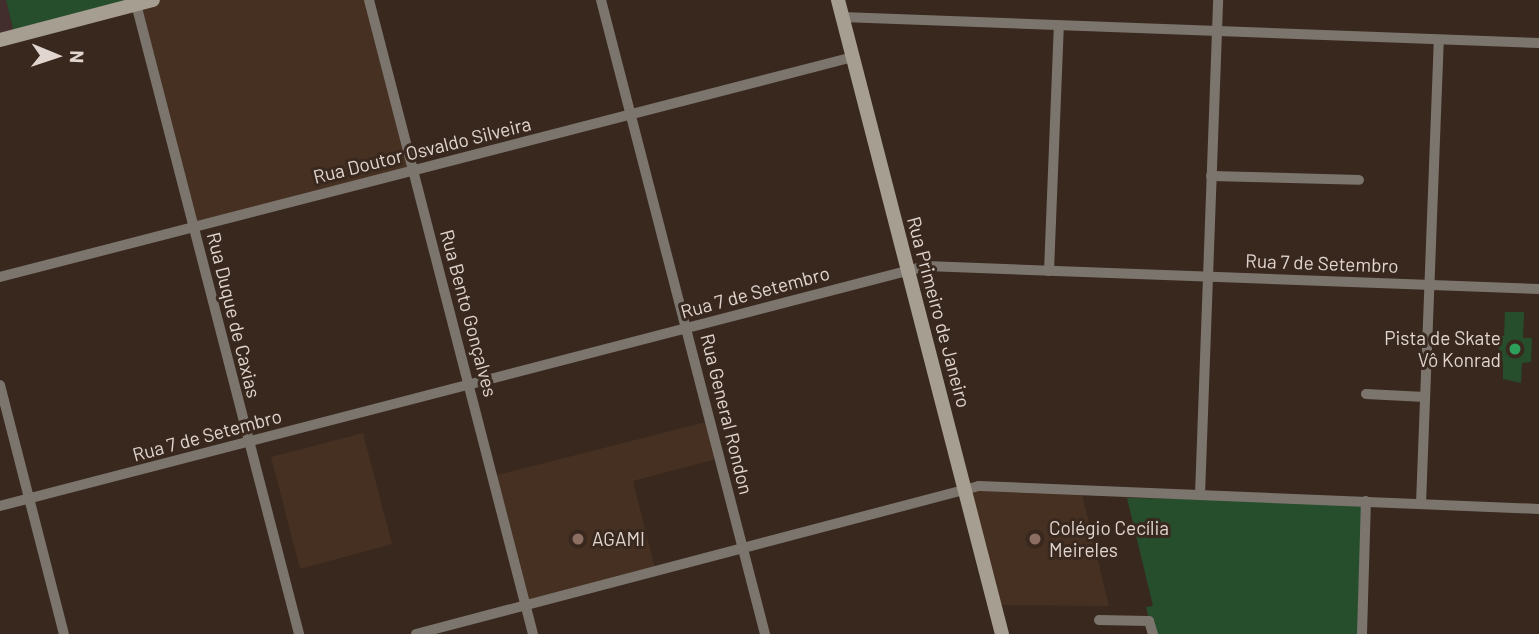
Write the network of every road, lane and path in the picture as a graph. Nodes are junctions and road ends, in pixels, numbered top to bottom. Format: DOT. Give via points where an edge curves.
graph roads {
  1 [pos="153,0"];
  2 [pos="369,0"];
  3 [pos="601,0"];
  4 [pos="838,0"];
  5 [pos="1218,0"];
  6 [pos="136,4"];
  7 [pos="842,17"];
  8 [pos="1059,24"];
  9 [pos="1217,30"];
  10 [pos="0,40"];
  11 [pos="1440,40"];
  12 [pos="1539,43"];
  13 [pos="853,57"];
  14 [pos="631,115"];
  15 [pos="414,170"];
  16 [pos="1212,176"];
  17 [pos="1359,180"];
  18 [pos="194,227"];
  19 [pos="908,270"];
  20 [pos="1049,271"];
  21 [pos="1208,276"];
  22 [pos="0,277"];
  23 [pos="1430,284"];
  24 [pos="1539,289"];
  25 [pos="686,328"];
  26 [pos="0,385"];
  27 [pos="469,385"];
  28 [pos="1366,394"];
  29 [pos="1425,397"];
  30 [pos="249,442"];
  31 [pos="972,488"];
  32 [pos="1200,495"];
  33 [pos="30,499"];
  34 [pos="1366,501"];
  35 [pos="1421,504"];
  36 [pos="0,506"];
  37 [pos="1539,509"];
  38 [pos="743,549"];
  39 [pos="526,606"];
  40 [pos="1099,620"];
  41 [pos="64,634"];
  42 [pos="299,634"];
  43 [pos="416,634"];
  44 [pos="533,634"];
  45 [pos="765,634"];
  46 [pos="1002,634"];
  47 [pos="1153,634"];
  48 [pos="1362,634"];
  1 -- 6 [label="street"];
  2 -- 15 [label="street, Rua Bento Gonçalves"];
  3 -- 14 [label="street, Rua General Rondon"];
  4 -- 7 [label="street, Rua Primeiro de Janeiro"];
  5 -- 9 [label="street"];
  6 -- 10 [label="street"];
  6 -- 18 [label="street, Rua Duque de Caxias"];
  7 -- 8 [label="street"];
  7 -- 13 [label="street, Rua Primeiro de Janeiro"];
  8 -- 9 [label="street"];
  8 -- 20 [label="street"];
  9 -- 11 [label="street"];
  9 -- 16 [label="street"];
  11 -- 12 [label="street"];
  11 -- 23 [label="street"];
  13 -- 14 [label="street, Rua Doutor Osvaldo Silveira"];
  13 -- 19 [label="street, Rua Primeiro de Janeiro"];
  14 -- 15 [label="street, Rua Doutor Osvaldo Silveira"];
  14 -- 25 [label="street, Rua General Rondon"];
  15 -- 18 [label="street, Rua Doutor Osvaldo Silveira"];
  15 -- 27 [label="street, Rua Bento Gonçalves"];
  16 -- 17 [label="street"];
  16 -- 21 [label="street"];
  18 -- 22 [label="street, Rua Doutor Osvaldo Silveira"];
  18 -- 30 [label="street, Rua Duque de Caxias"];
  19 -- 20 [label="street, Rua 7 de Setembro" via="926,266"];
  19 -- 25 [label="street, Rua 7 de Setembro"];
  19 -- 31 [label="street, Rua Primeiro de Janeiro"];
  20 -- 21 [label="street, Rua 7 de Setembro"];
  21 -- 23 [label="street, Rua 7 de Setembro"];
  21 -- 32 [label="street"];
  23 -- 24 [label="street, Rua 7 de Setembro"];
  23 -- 29 [label="street"];
  25 -- 27 [label="street, Rua 7 de Setembro"];
  25 -- 38 [label="street, Rua General Rondon"];
  26 -- 33 [label="street"];
  27 -- 30 [label="street, Rua 7 de Setembro"];
  27 -- 39 [label="street, Rua Bento Gonçalves"];
  28 -- 29 [label="street"];
  29 -- 35 [label="street"];
  30 -- 33 [label="street, Rua 7 de Setembro"];
  30 -- 42 [label="street, Rua Duque de Caxias"];
  31 -- 32 [label="street"];
  31 -- 38 [label="street"];
  31 -- 46 [label="street, Rua Primeiro de Janeiro"];
  32 -- 34 [label="street"];
  33 -- 36 [label="street, Rua 7 de Setembro"];
  33 -- 41 [label="street"];
  34 -- 35 [label="street"];
  34 -- 48 [label="street"];
  35 -- 37 [label="street"];
  38 -- 39 [label="street"];
  38 -- 45 [label="street, Rua General Rondon"];
  39 -- 43 [label="street"];
  39 -- 44 [label="street, Rua Bento Gonçalves"];
  40 -- 47 [label="street" via="1149,621"];
}
